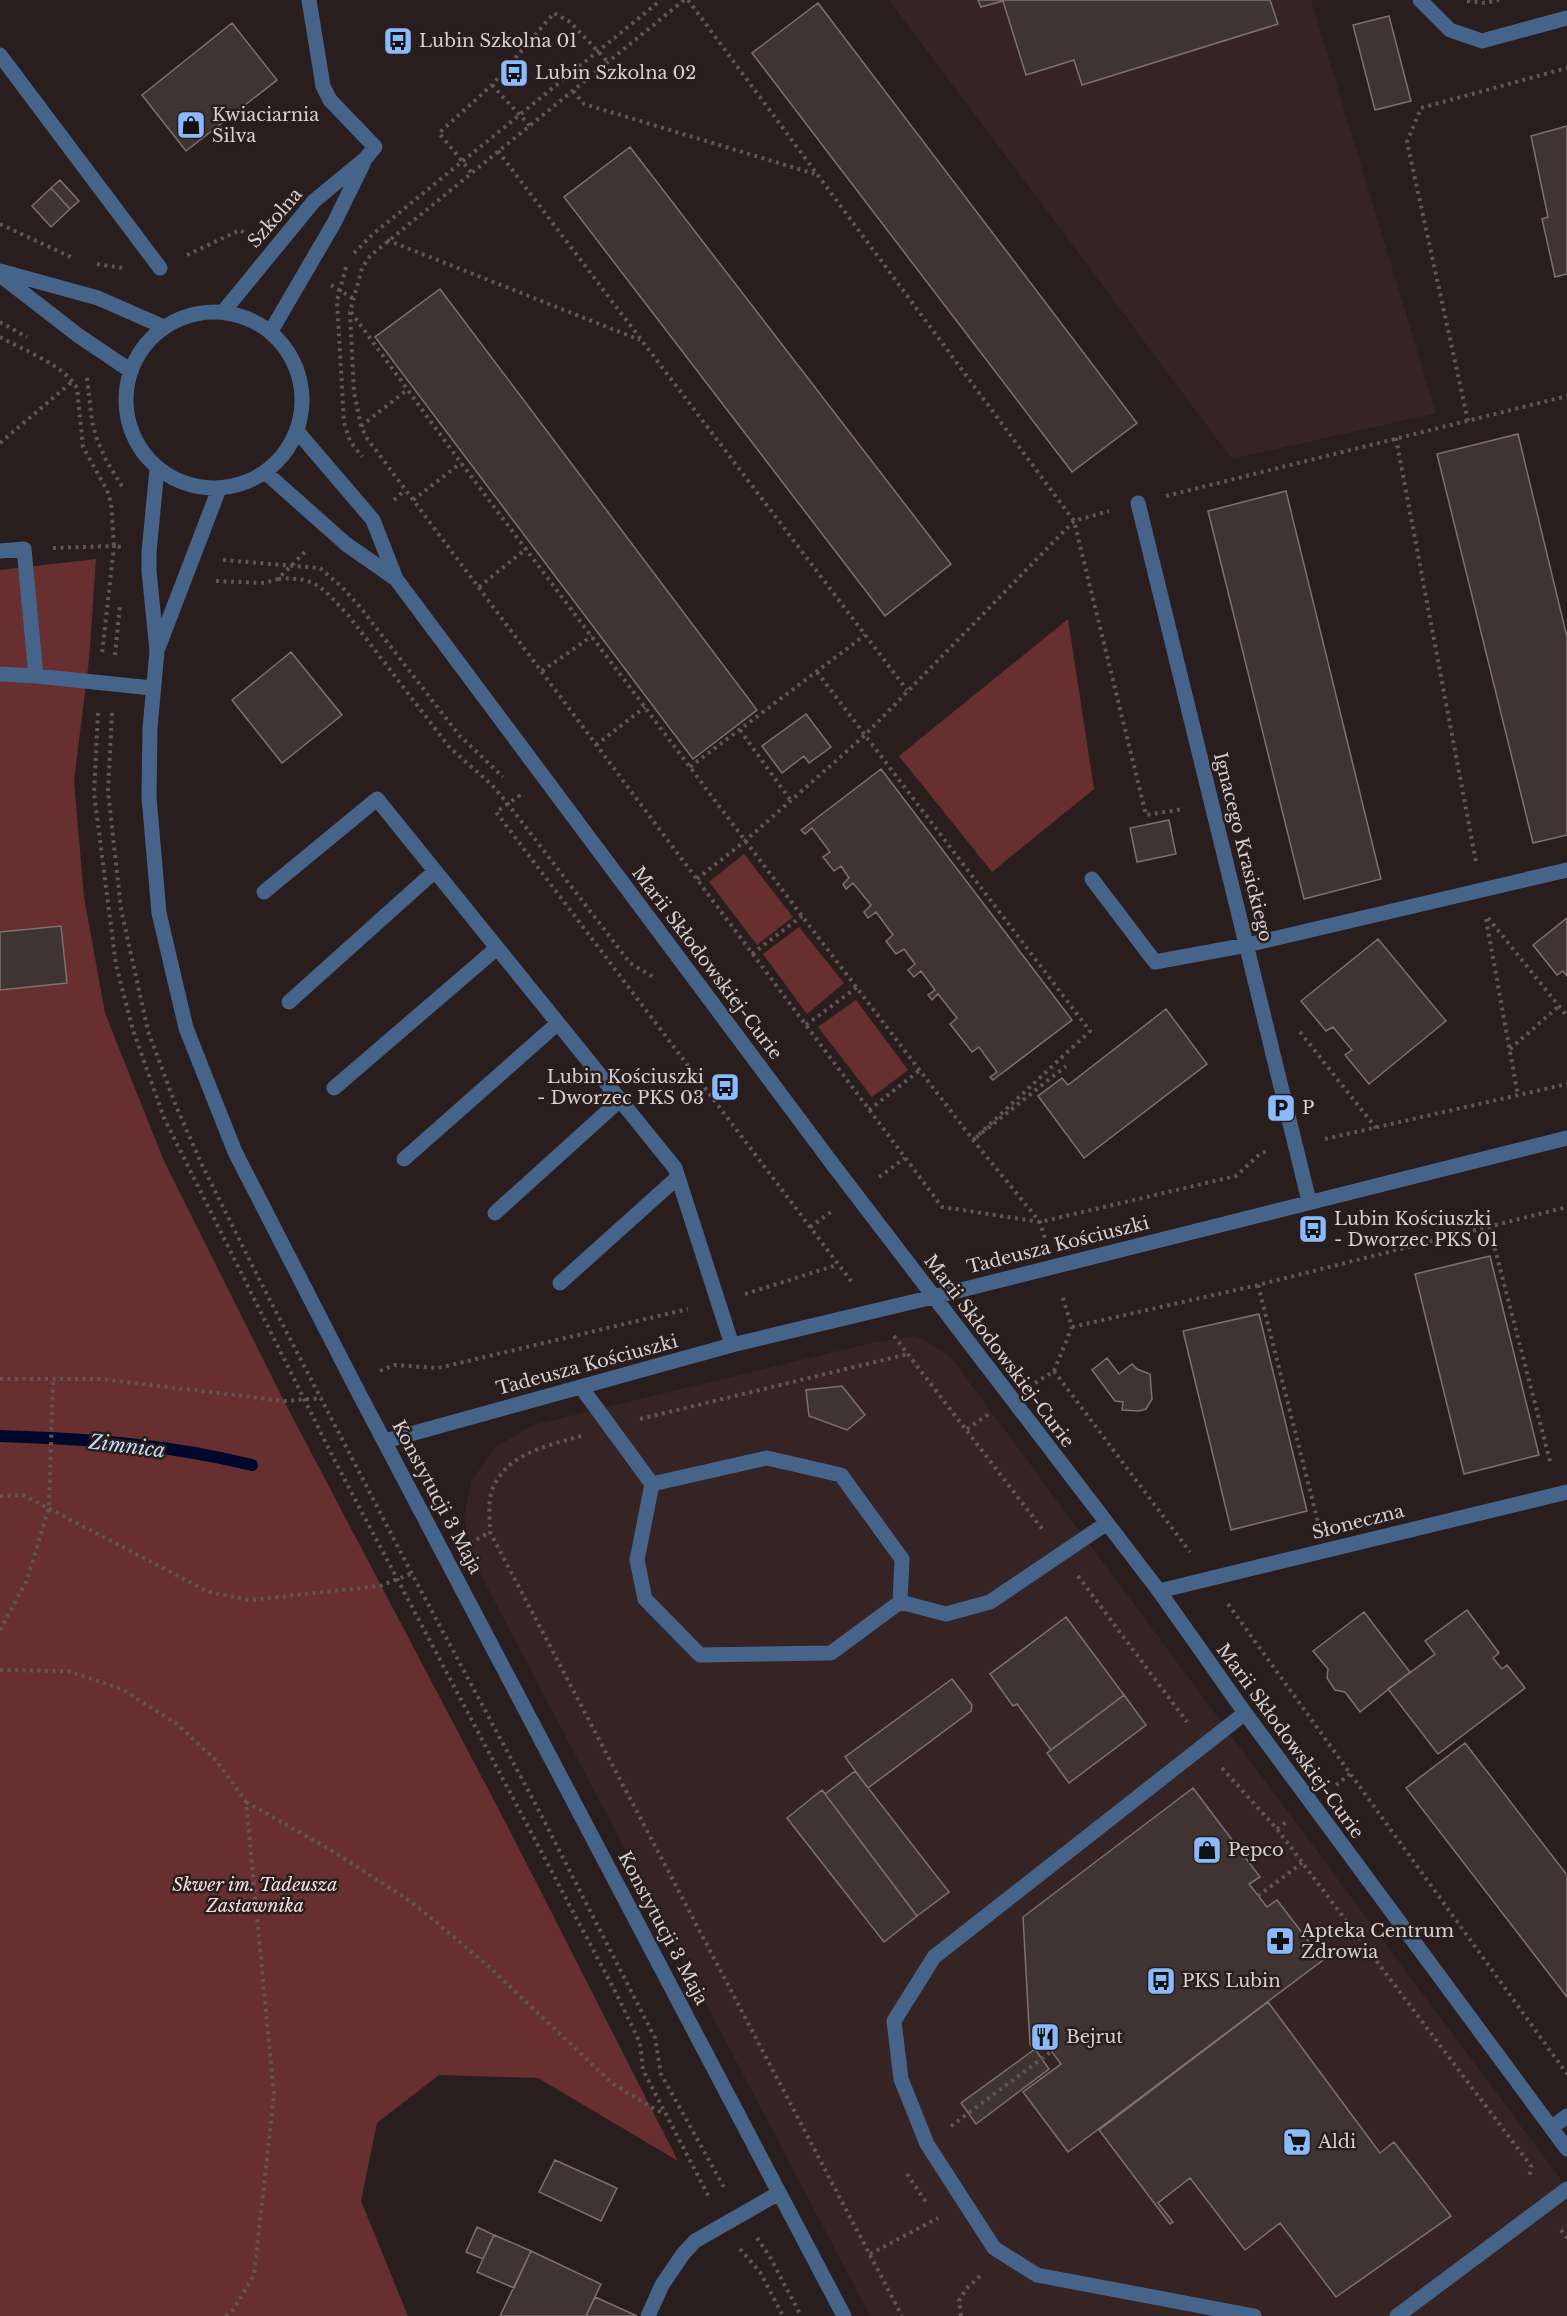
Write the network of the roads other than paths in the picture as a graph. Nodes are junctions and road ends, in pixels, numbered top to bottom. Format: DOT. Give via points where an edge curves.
graph roads {
  1 [pos="309,0"];
  2 [pos="1420,0"];
  3 [pos="1567,18"];
  4 [pos="0,55"];
  5 [pos="365,159"];
  6 [pos="160,267"];
  7 [pos="0,273"];
  8 [pos="223,312"];
  9 [pos="164,327"];
  10 [pos="271,332"];
  11 [pos="131,371"];
  12 [pos="297,431"];
  13 [pos="158,469"];
  14 [pos="266,473"];
  15 [pos="219,489"];
  16 [pos="1138,503"];
  17 [pos="0,551"];
  18 [pos="396,579"];
  19 [pos="157,651"];
  20 [pos="0,674"];
  21 [pos="36,676"];
  22 [pos="152,688"];
  23 [pos="1567,870"];
  24 [pos="435,871"];
  25 [pos="1092,879"];
  26 [pos="264,892"];
  27 [pos="1247,945"];
  28 [pos="497,948"];
  29 [pos="289,1002"];
  30 [pos="558,1023"];
  31 [pos="334,1088"];
  32 [pos="620,1100"];
  33 [pos="1567,1137"];
  34 [pos="404,1159"];
  35 [pos="678,1177"];
  36 [pos="1309,1201"];
  37 [pos="495,1213"];
  38 [pos="560,1283"];
  39 [pos="933,1297"];
  40 [pos="732,1345"];
  41 [pos="582,1387"];
  42 [pos="386,1441"];
  43 [pos="652,1484"];
  44 [pos="1567,1492"];
  45 [pos="1107,1523"];
  46 [pos="1158,1591"];
  47 [pos="900,1602"];
  48 [pos="1245,1713"];
  49 [pos="1567,2116"];
  50 [pos="1551,2128"];
  51 [pos="1567,2149"];
  52 [pos="1567,2189"];
  53 [pos="779,2193"];
  54 [pos="648,2316"];
  55 [pos="844,2316"];
  56 [pos="1254,2316"];
  57 [pos="1397,2316"];
  1 -- 5 [label="street, Szkolna" via="323,86 330,100 375,147"];
  2 -- 3 [label="street" via="1450,30 1482,41"];
  4 -- 6 [label="street"];
  5 -- 8 [label="street, Szkolna" via="314,201"];
  5 -- 10 [label="street, Szkolna" via="334,224"];
  7 -- 9 [label="street" via="98,298"];
  7 -- 11 [label="street" via="79,336"];
  8 -- 9 [label="street" via="192,315"];
  8 -- 10 [label="street" via="249,318"];
  9 -- 11 [label="street" via="144,347"];
  10 -- 12 [label="street" via="294,360 303,395"];
  11 -- 13 [label="street" via="126,406 135,441"];
  12 -- 14 [label="street" via="285,454"];
  12 -- 18 [label="street, Marii Skłodowskiej-Curie" via="373,520"];
  13 -- 15 [label="street" via="186,485"];
  13 -- 19 [label="street, Konstytucji 3 Maja" via="149,571"];
  14 -- 15 [label="street" via="244,484"];
  14 -- 18 [label="street, Marii Skłodowskiej-Curie" via="346,544"];
  15 -- 19 [label="street, Konstytucji 3 Maja"];
  16 -- 27 [label="street, Ignacego Krasickiego"];
  17 -- 21 [label="street" via="24,549"];
  18 -- 39 [label="street, Marii Skłodowskiej-Curie"];
  19 -- 22 [label="street, Konstytucji 3 Maja"];
  20 -- 21 [label="street"];
  21 -- 22 [label="street"];
  22 -- 42 [label="street, Konstytucji 3 Maja" via="149,797 159,913 186,1028 235,1152"];
  23 -- 27 [label="street"];
  24 -- 26 [label="street" via="377,799"];
  24 -- 28 [label="street"];
  24 -- 29 [label="street"];
  25 -- 27 [label="street" via="1155,962"];
  27 -- 36 [label="street, Ignacego Krasickiego"];
  28 -- 30 [label="street"];
  28 -- 31 [label="street"];
  30 -- 32 [label="street"];
  30 -- 34 [label="street"];
  32 -- 35 [label="street" via="675,1168"];
  32 -- 37 [label="street"];
  33 -- 36 [label="street, Tadeusza Kościuszki"];
  35 -- 38 [label="street"];
  35 -- 40 [label="street"];
  36 -- 39 [label="street, Tadeusza Kościuszki"];
  39 -- 40 [label="street, Tadeusza Kościuszki"];
  39 -- 45 [label="street, Marii Skłodowskiej-Curie"];
  40 -- 41 [label="street, Tadeusza Kościuszki"];
  41 -- 42 [label="street, Tadeusza Kościuszki"];
  41 -- 43 [label="street"];
  42 -- 53 [label="street, Konstytucji 3 Maja"];
  43 -- 47 [label="street" via="767,1458 841,1475 902,1559"];
  43 -- 47 [label="street" via="637,1560 645,1599 700,1655 831,1653"];
  44 -- 46 [label="street, Słoneczna"];
  45 -- 46 [label="street, Marii Skłodowskiej-Curie"];
  45 -- 47 [label="street" via="990,1602 946,1614"];
  46 -- 48 [label="street, Marii Skłodowskiej-Curie"];
  48 -- 50 [label="street, Marii Skłodowskiej-Curie"];
  48 -- 56 [label="street" via="934,1958 894,2021 901,2079 927,2144 994,2248 1037,2275"];
  49 -- 50 [label="street"];
  50 -- 51 [label="street, Marii Skłodowskiej-Curie"];
  52 -- 57 [label="street"];
  53 -- 54 [label="street" via="695,2241 683,2254"];
  53 -- 55 [label="street, Konstytucji 3 Maja"];
}
